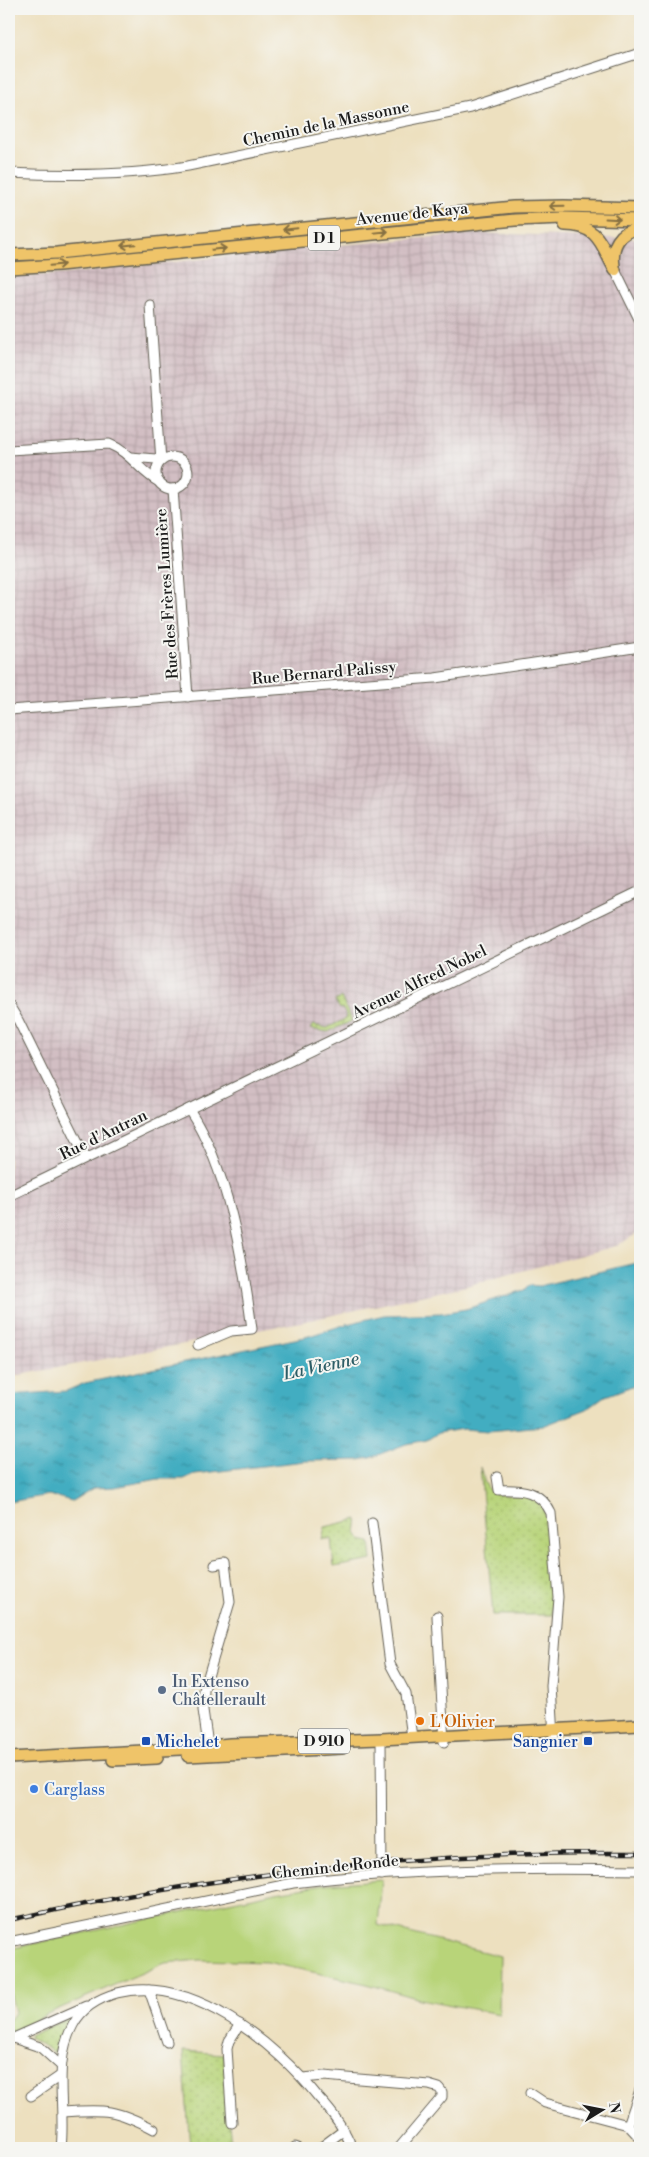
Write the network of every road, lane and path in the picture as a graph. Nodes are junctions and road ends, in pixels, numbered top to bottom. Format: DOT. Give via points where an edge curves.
graph roads {
  1 [pos="640,53"];
  2 [pos="9,173"];
  3 [pos="640,208"];
  4 [pos="640,220"];
  5 [pos="473,223"];
  6 [pos="640,228"];
  7 [pos="9,255"];
  8 [pos="9,268"];
  9 [pos="615,270"];
  10 [pos="150,305"];
  11 [pos="640,322"];
  12 [pos="9,450"];
  13 [pos="130,457"];
  14 [pos="161,461"];
  15 [pos="159,482"];
  16 [pos="173,489"];
  17 [pos="640,647"];
  18 [pos="188,697"];
  19 [pos="9,710"];
  20 [pos="640,890"];
  21 [pos="9,1005"];
  22 [pos="211,1098"];
  23 [pos="188,1109"];
  24 [pos="86,1158"];
  25 [pos="9,1196"];
  26 [pos="198,1345"];
  27 [pos="497,1477"];
  28 [pos="372,1522"];
  29 [pos="214,1565"];
  30 [pos="437,1616"];
  31 [pos="640,1725"];
  32 [pos="640,1732"];
  33 [pos="554,1733"];
  34 [pos="412,1737"];
  35 [pos="443,1739"];
  36 [pos="382,1742"];
  37 [pos="209,1751"];
  38 [pos="9,1758"];
  39 [pos="9,1765"];
  40 [pos="640,1870"];
  41 [pos="382,1875"];
  42 [pos="9,1942"];
  43 [pos="149,1990"];
  44 [pos="94,2002"];
  45 [pos="240,2024"];
  46 [pos="11,2039"];
  47 [pos="167,2042"];
  48 [pos="60,2065"];
  49 [pos="60,2076"];
  50 [pos="303,2078"];
  51 [pos="640,2090"];
  52 [pos="530,2093"];
  53 [pos="31,2096"];
  54 [pos="63,2112"];
  55 [pos="232,2123"];
  56 [pos="628,2125"];
  57 [pos="154,2130"];
  58 [pos="344,2130"];
  59 [pos="640,2138"];
  60 [pos="61,2148"];
  61 [pos="320,2148"];
  62 [pos="352,2148"];
  63 [pos="398,2148"];
  1 -- 2 [label="street, Chemin de la Massonne" via="470,108 188,166 86,176"];
  3 -- 7 [label="main road, Avenue de Kaya / D 1, one-way" via="514,207 57,253"];
  5 -- 4 [label="main road, Avenue de Kaya / D 1, one-way" via="563,218"];
  8 -- 5 [label="main road, Avenue de Kaya / D 1, one-way"];
  5 -- 9 [label="main road" via="585,227 598,239"];
  6 -- 9 [label="main road" via="624,233 616,242 612,255"];
  9 -- 11 [label="street"];
  10 -- 14 [label="street"];
  12 -- 13 [label="street" via="105,443"];
  13 -- 14 [label="street"];
  13 -- 15 [label="street"];
  14 -- 15 [label="street" via="157,469"];
  14 -- 16 [label="street" via="176,457 187,467 186,481"];
  15 -- 16 [label="street"];
  16 -- 18 [label="street, Rue des Frères Lumière"];
  17 -- 18 [label="street, Rue Bernard Palissy" via="464,675"];
  18 -- 19 [label="street, Rue Bernard Palissy"];
  20 -- 22 [label="street, Avenue Alfred Nobel"];
  21 -- 24 [label="street"];
  22 -- 23 [label="street, Rue d'Antran"];
  23 -- 24 [label="street, Rue d'Antran"];
  23 -- 26 [label="street" via="203,1135 223,1185 244,1270 252,1329 231,1331"];
  24 -- 25 [label="street, Rue d'Antran"];
  27 -- 33 [label="street" via="499,1490 520,1489 534,1494 546,1502 551,1512 558,1597 551,1686"];
  28 -- 34 [label="street" via="390,1664 406,1694"];
  29 -- 37 [label="street" via="225,1563 230,1598 204,1690 203,1710"];
  30 -- 35 [label="street"];
  31 -- 33 [label="main road, D 910"];
  32 -- 33 [label="main road, D 910"];
  33 -- 35 [label="main road, D 910"];
  34 -- 35 [label="main road, D 910"];
  34 -- 36 [label="main road, D 910"];
  35 -- 36 [label="main road, D 910"];
  36 -- 37 [label="main road, D 910" via="230,1744"];
  36 -- 41 [label="street"];
  37 -- 38 [label="main road, D 910"];
  37 -- 39 [label="main road, D 910"];
  40 -- 41 [label="street, Chemin de Ronde" via="503,1870"];
  41 -- 42 [label="street, Chemin de Ronde" via="293,1883"];
  43 -- 44 [label="street" via="121,1992"];
  43 -- 45 [label="street" via="195,2002"];
  43 -- 47 [label="street"];
  44 -- 46 [label="street"];
  44 -- 48 [label="street" via="73,2025"];
  45 -- 50 [label="street"];
  45 -- 55 [label="street" via="227,2049"];
  46 -- 48 [label="street" via="40,2047"];
  48 -- 49 [label="street"];
  49 -- 53 [label="street"];
  49 -- 54 [label="street"];
  50 -- 58 [label="street"];
  50 -- 63 [label="street" via="324,2076 439,2088 442,2097"];
  51 -- 56 [label="street"];
  52 -- 56 [label="street" via="545,2103"];
  54 -- 57 [label="street" via="106,2110"];
  54 -- 60 [label="street"];
  56 -- 59 [label="street"];
  58 -- 61 [label="street"];
  58 -- 62 [label="street"];
}
